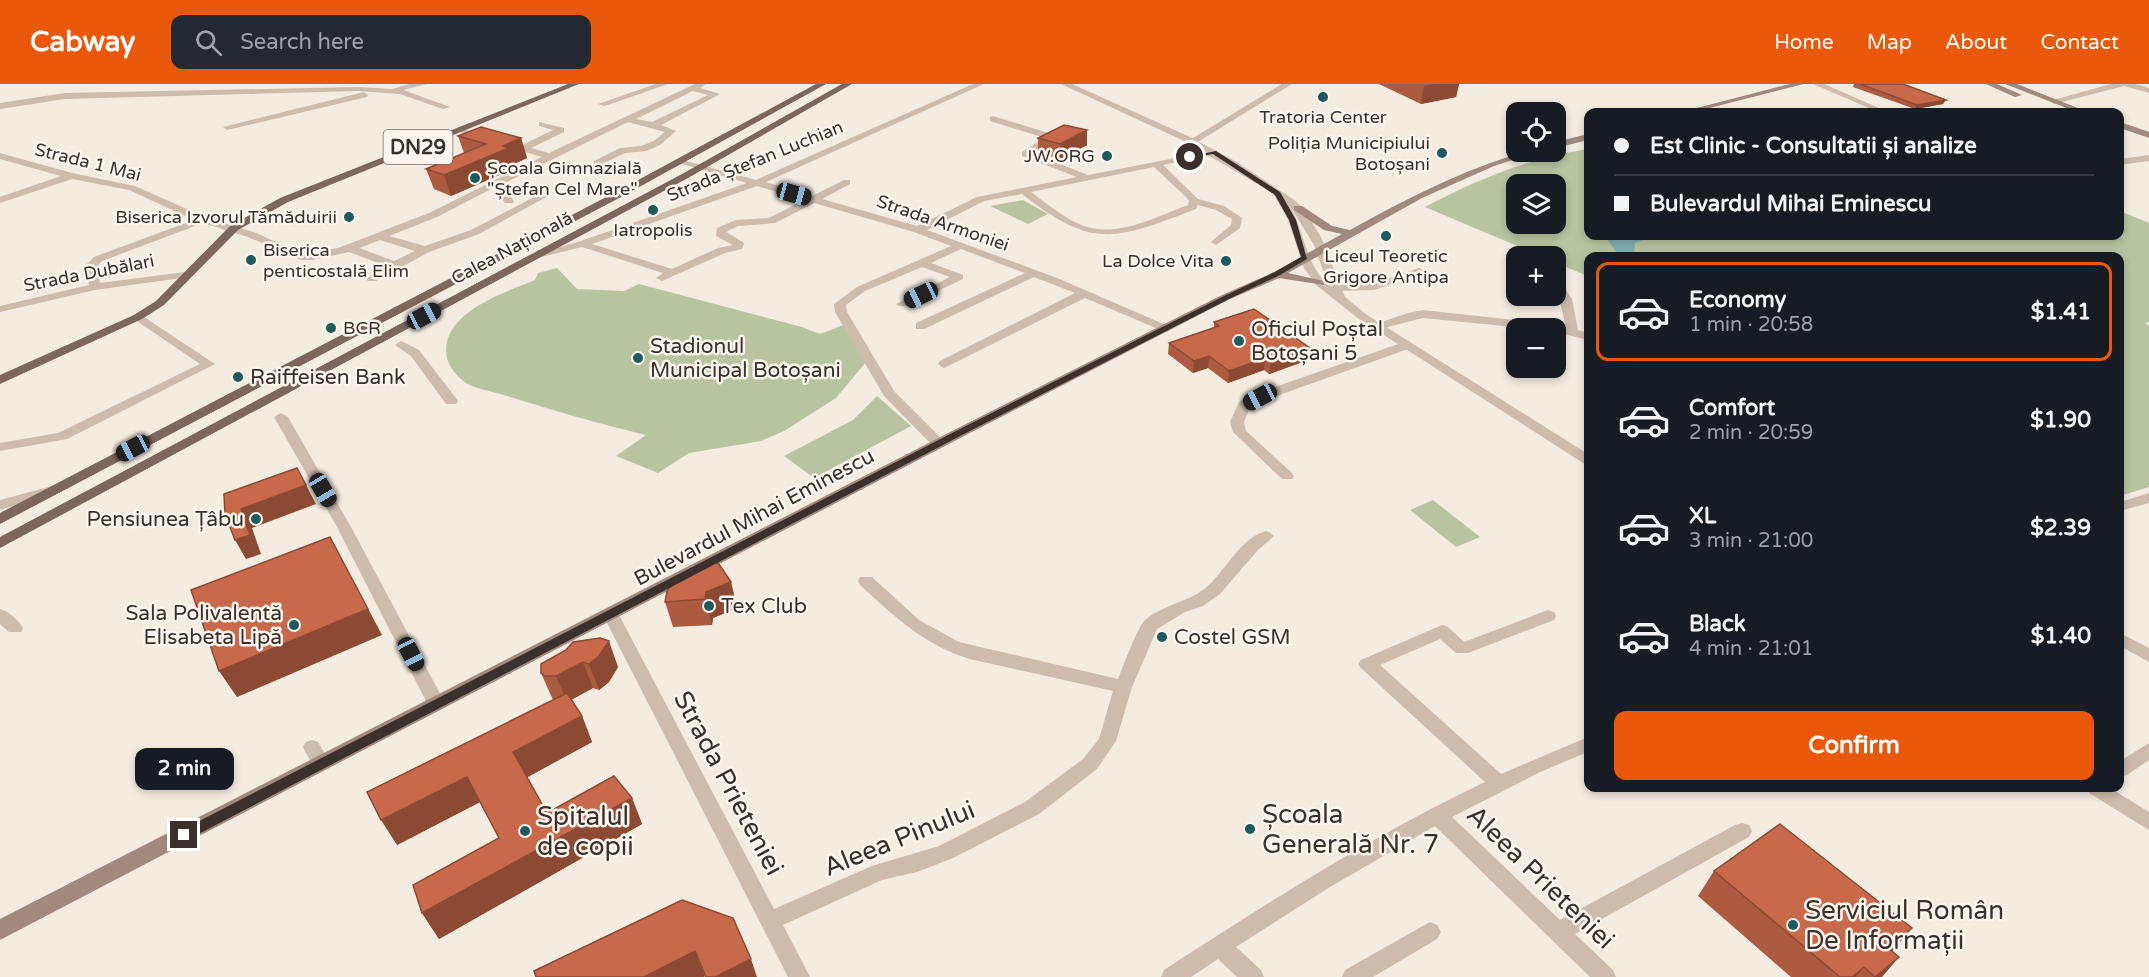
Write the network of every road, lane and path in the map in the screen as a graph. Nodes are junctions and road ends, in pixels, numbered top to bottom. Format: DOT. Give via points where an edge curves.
graph roads {
  1 [pos="247,84"];
  2 [pos="423,84"];
  3 [pos="560,84"];
  4 [pos="575,84"];
  5 [pos="664,84"];
  6 [pos="702,84"];
  7 [pos="822,84"];
  8 [pos="848,84"];
  9 [pos="980,84"];
  10 [pos="1065,84"];
  11 [pos="1288,84"];
  12 [pos="1800,84"];
  13 [pos="1817,84"];
  14 [pos="1990,84"];
  15 [pos="2009,84"];
  16 [pos="2121,84"];
  17 [pos="2127,84"];
  18 [pos="693,89"];
  19 [pos="387,90"];
  20 [pos="2149,91"];
  21 [pos="241,93"];
  22 [pos="2054,101"];
  23 [pos="602,104"];
  24 [pos="0,106"];
  25 [pos="446,107"];
  26 [pos="1701,108"];
  27 [pos="1874,108"];
  28 [pos="2053,108"];
  29 [pos="2073,108"];
  30 [pos="993,119"];
  31 [pos="629,120"];
  32 [pos="542,124"];
  33 [pos="653,125"];
  34 [pos="2124,126"];
  35 [pos="228,127"];
  36 [pos="462,130"];
  37 [pos="2124,133"];
  38 [pos="2149,135"];
  39 [pos="1584,138"];
  40 [pos="1193,141"];
  41 [pos="1566,142"];
  42 [pos="2149,142"];
  43 [pos="523,148"];
  44 [pos="1214,152"];
  45 [pos="0,156"];
  46 [pos="550,156"];
  47 [pos="2149,158"];
  48 [pos="1506,160"];
  49 [pos="682,161"];
  50 [pos="2124,161"];
  51 [pos="597,163"];
  52 [pos="1155,163"];
  53 [pos="702,166"];
  54 [pos="71,176"];
  55 [pos="1086,177"];
  56 [pos="847,182"];
  57 [pos="494,183"];
  58 [pos="756,183"];
  59 [pos="1023,190"];
  60 [pos="1278,194"];
  61 [pos="543,196"];
  62 [pos="813,199"];
  63 [pos="0,200"];
  64 [pos="509,201"];
  65 [pos="1194,201"];
  66 [pos="1298,208"];
  67 [pos="262,211"];
  68 [pos="203,220"];
  69 [pos="234,228"];
  70 [pos="918,230"];
  71 [pos="1353,234"];
  72 [pos="379,236"];
  73 [pos="1216,242"];
  74 [pos="582,244"];
  75 [pos="962,245"];
  76 [pos="349,248"];
  77 [pos="1321,249"];
  78 [pos="425,250"];
  79 [pos="537,255"];
  80 [pos="1305,258"];
  81 [pos="922,263"];
  82 [pos="394,265"];
  83 [pos="1419,271"];
  84 [pos="673,273"];
  85 [pos="1034,273"];
  86 [pos="1278,274"];
  87 [pos="185,275"];
  88 [pos="662,278"];
  89 [pos="372,279"];
  90 [pos="1320,283"];
  91 [pos="95,287"];
  92 [pos="1085,293"];
  93 [pos="1337,294"];
  94 [pos="1566,296"];
  95 [pos="902,304"];
  96 [pos="0,309"];
  97 [pos="138,317"];
  98 [pos="1506,324"];
  99 [pos="921,326"];
  100 [pos="1376,326"];
  101 [pos="1167,328"];
  102 [pos="1566,330"];
  103 [pos="1572,331"];
  104 [pos="1584,336"];
  105 [pos="401,345"];
  106 [pos="1407,345"];
  107 [pos="944,364"];
  108 [pos="0,380"];
  109 [pos="451,401"];
  110 [pos="280,417"];
  111 [pos="939,444"];
  112 [pos="0,447"];
  113 [pos="1584,457"];
  114 [pos="1287,476"];
  115 [pos="56,489"];
  116 [pos="2149,498"];
  117 [pos="0,505"];
  118 [pos="2124,506"];
  119 [pos="0,519"];
  120 [pos="1266,536"];
  121 [pos="0,543"];
  122 [pos="866,581"];
  123 [pos="0,615"];
  124 [pos="611,615"];
  125 [pos="1548,616"];
  126 [pos="15,628"];
  127 [pos="2124,641"];
  128 [pos="2149,656"];
  129 [pos="1123,687"];
  130 [pos="436,703"];
  131 [pos="1584,746"];
  132 [pos="312,747"];
  133 [pos="2149,750"];
  134 [pos="321,763"];
  135 [pos="2124,767"];
  136 [pos="1499,783"];
  137 [pos="2102,792"];
  138 [pos="1438,816"];
  139 [pos="2149,822"];
  140 [pos="1742,831"];
  141 [pos="771,920"];
  142 [pos="0,930"];
  143 [pos="1430,932"];
  144 [pos="1558,932"];
  145 [pos="1219,946"];
  146 [pos="799,977"];
  147 [pos="1172,977"];
  148 [pos="1253,977"];
  149 [pos="1353,977"];
  150 [pos="1605,977"];
  1 -- 21 [label="street"];
  2 -- 19 [label="street"];
  3 -- 67 [label="main road, DN29" via="308,184 271,202"];
  4 -- 36 [label="main road, DN29"];
  5 -- 23 [label="street"];
  6 -- 18 [label="street, Strada 1 Mai"];
  7 -- 49 [label="main road, Calea Națională"];
  8 -- 53 [label="main road, Calea Națională"];
  9 -- 58 [label="street, Strada Ștefan Luchian"];
  10 -- 40 [label="street"];
  11 -- 40 [label="street"];
  12 -- 26 [label="main road"];
  13 -- 27 [label="street"];
  14 -- 28 [label="main road"];
  15 -- 22 [label="main road"];
  16 -- 22 [label="street"];
  17 -- 20 [label="street"];
  18 -- 31 [label="street, Strada 1 Mai"];
  18 -- 33 [label="street" via="716,94"];
  19 -- 21 [label="street"];
  19 -- 25 [label="street"];
  19 -- 35 [label="street"];
  21 -- 24 [label="street" via="65,96"];
  22 -- 29 [label="main road"];
  30 -- 55 [label="street" via="1052,137 1025,154"];
  31 -- 33 [label="street"];
  31 -- 46 [label="street, Strada 1 Mai"];
  32 -- 43 [label="street" via="561,130"];
  33 -- 51 [label="street" via="672,131 643,149 623,150"];
  34 -- 38 [label="main road"];
  36 -- 43 [label="street"];
  36 -- 67 [label="main road, DN29"];
  37 -- 42 [label="main road"];
  39 -- 41 [label="main road"];
  40 -- 44 [label="street"];
  43 -- 46 [label="street"];
  44 -- 52 [label="street"];
  44 -- 60 [label="street"];
  45 -- 54 [label="street, Strada 1 Mai"];
  46 -- 57 [label="street, Strada 1 Mai"];
  47 -- 50 [label="street"];
  48 -- 71 [label="main road, Bulevardul Mihai Eminescu" via="1419,196"];
  49 -- 53 [label="street, Strada Armoniei"];
  49 -- 115 [label="main road, Calea Națională"];
  52 -- 55 [label="street"];
  52 -- 65 [label="street"];
  53 -- 58 [label="street, Strada Armoniei"];
  53 -- 79 [label="main road, Calea Națională"];
  54 -- 63 [label="street"];
  54 -- 68 [label="street, Strada 1 Mai" via="132,188"];
  55 -- 59 [label="street"];
  56 -- 62 [label="street"];
  57 -- 64 [label="street"];
  57 -- 72 [label="street, Strada 1 Mai" via="433,215"];
  58 -- 62 [label="street, Strada Armoniei"];
  58 -- 74 [label="street, Strada Ștefan Luchian"];
  59 -- 65 [label="street" via="1055,214 1098,232 1176,213 1192,207"];
  59 -- 70 [label="street" via="981,199"];
  60 -- 66 [label="street"];
  60 -- 80 [label="street" via="1293,220"];
  61 -- 78 [label="street" via="475,232"];
  62 -- 70 [label="street, Strada Armoniei"];
  62 -- 84 [label="street" via="768,222 736,223 721,230 720,234 738,246"];
  65 -- 73 [label="street" via="1220,208 1237,218 1236,226"];
  66 -- 71 [label="main road" via="1328,228"];
  66 -- 77 [label="street"];
  67 -- 69 [label="main road, DN29"];
  68 -- 69 [label="street, Strada 1 Mai"];
  68 -- 91 [label="street" via="99,259 91,265"];
  69 -- 76 [label="street, Strada 1 Mai" via="301,256 327,255"];
  69 -- 87 [label="main road, DN29"];
  70 -- 75 [label="street, Strada Armoniei"];
  71 -- 77 [label="main road, Bulevardul Mihai Eminescu"];
  72 -- 76 [label="street, Strada 1 Mai"];
  72 -- 78 [label="street"];
  74 -- 79 [label="street, Strada Ștefan Luchian"];
  74 -- 84 [label="street"];
  75 -- 81 [label="street"];
  75 -- 85 [label="street, Strada Armoniei"];
  76 -- 82 [label="street"];
  77 -- 80 [label="main road, Bulevardul Mihai Eminescu"];
  77 -- 93 [label="street"];
  78 -- 82 [label="street"];
  79 -- 121 [label="main road, Calea Națională"];
  80 -- 86 [label="main road, Bulevardul Mihai Eminescu"];
  80 -- 90 [label="street"];
  81 -- 95 [label="street" via="959,277"];
  81 -- 111 [label="street" via="861,289 840,304 888,393"];
  82 -- 89 [label="street"];
  83 -- 93 [label="street" via="1374,287"];
  84 -- 88 [label="street"];
  85 -- 92 [label="street, Strada Armoniei"];
  85 -- 99 [label="street"];
  86 -- 90 [label="main road"];
  86 -- 101 [label="main road, Bulevardul Mihai Eminescu"];
  87 -- 91 [label="street, Strada Dubălari"];
  87 -- 97 [label="main road, DN29" via="160,303"];
  90 -- 93 [label="street"];
  91 -- 96 [label="street, Strada Dubălari"];
  92 -- 101 [label="street, Strada Armoniei"];
  92 -- 107 [label="street"];
  93 -- 100 [label="street"];
  94 -- 103 [label="street"];
  97 -- 108 [label="main road, DN29"];
  97 -- 112 [label="street" via="209,364 62,436"];
  98 -- 100 [label="street" via="1423,314"];
  100 -- 106 [label="street"];
  101 -- 111 [label="main road, Bulevardul Mihai Eminescu"];
  102 -- 103 [label="street"];
  103 -- 104 [label="street"];
  105 -- 109 [label="street" via="415,353"];
  106 -- 113 [label="street"];
  106 -- 114 [label="street" via="1244,405 1237,423 1240,432"];
  110 -- 130 [label="street" via="344,527"];
  111 -- 124 [label="main road, Bulevardul Mihai Eminescu"];
  115 -- 117 [label="street"];
  115 -- 119 [label="main road, Calea Națională"];
  116 -- 118 [label="street"];
  120 -- 129 [label="street, Aleea Pinului" via="1214,590 1150,626"];
  122 -- 129 [label="street" via="924,633 951,646"];
  123 -- 126 [label="street"];
  124 -- 130 [label="main road, Bulevardul Mihai Eminescu"];
  124 -- 141 [label="street, Strada Prieteniei"];
  125 -- 136 [label="street" via="1462,649 1442,631 1367,664"];
  127 -- 128 [label="street"];
  129 -- 141 [label="street, Aleea Pinului" via="1107,741 1090,764 1032,808 946,852 879,872"];
  130 -- 134 [label="main road, Bulevardul Mihai Eminescu"];
  131 -- 136 [label="street"];
  132 -- 134 [label="street"];
  133 -- 135 [label="street"];
  134 -- 142 [label="main road, Bulevardul Mihai Eminescu"];
  136 -- 138 [label="street"];
  137 -- 139 [label="street"];
  138 -- 144 [label="street, Aleea Prieteniei"];
  138 -- 145 [label="street"];
  140 -- 144 [label="street"];
  141 -- 146 [label="street, Strada Prieteniei"];
  143 -- 149 [label="street"];
  144 -- 150 [label="street, Aleea Prieteniei"];
  145 -- 147 [label="street"];
  145 -- 148 [label="street"];
}
